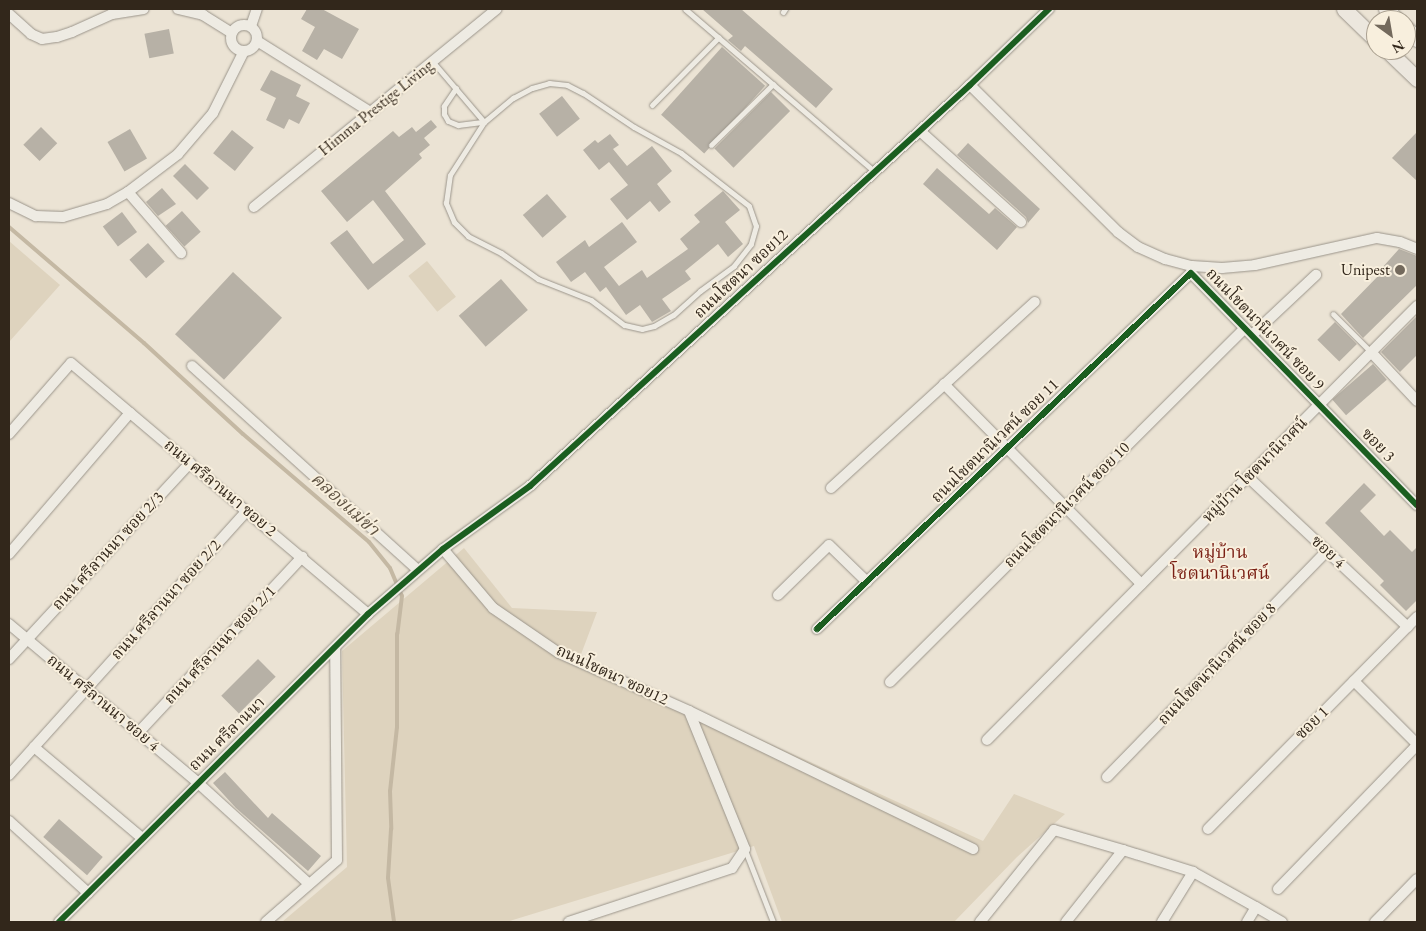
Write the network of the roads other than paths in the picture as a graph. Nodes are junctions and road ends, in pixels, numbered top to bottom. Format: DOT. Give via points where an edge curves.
graph roads {
  1 [pos="144,9"];
  2 [pos="178,9"];
  3 [pos="257,9"];
  4 [pos="497,9"];
  5 [pos="686,9"];
  6 [pos="1049,9"];
  7 [pos="1344,9"];
  8 [pos="9,14"];
  9 [pos="251,26"];
  10 [pos="1366,30"];
  11 [pos="232,33"];
  12 [pos="719,38"];
  13 [pos="257,41"];
  14 [pos="244,51"];
  15 [pos="1397,60"];
  16 [pos="433,62"];
  17 [pos="1417,79"];
  18 [pos="773,84"];
  19 [pos="970,85"];
  20 [pos="456,88"];
  21 [pos="652,105"];
  22 [pos="370,112"];
  23 [pos="484,122"];
  24 [pos="920,131"];
  25 [pos="711,145"];
  26 [pos="874,170"];
  27 [pos="128,192"];
  28 [pos="9,203"];
  29 [pos="254,207"];
  30 [pos="1021,222"];
  31 [pos="1417,249"];
  32 [pos="181,253"];
  33 [pos="1191,273"];
  34 [pos="1316,274"];
  35 [pos="1035,302"];
  36 [pos="1417,306"];
  37 [pos="1333,314"];
  38 [pos="1249,332"];
  39 [pos="1372,352"];
  40 [pos="192,366"];
  41 [pos="944,384"];
  42 [pos="1417,400"];
  43 [pos="1319,405"];
  44 [pos="130,413"];
  45 [pos="9,434"];
  46 [pos="1007,448"];
  47 [pos="190,463"];
  48 [pos="1248,477"];
  49 [pos="831,488"];
  50 [pos="1417,505"];
  51 [pos="1065,507"];
  52 [pos="247,511"];
  53 [pos="443,548"];
  54 [pos="1327,551"];
  55 [pos="9,554"];
  56 [pos="302,557"];
  57 [pos="418,570"];
  58 [pos="867,582"];
  59 [pos="1141,584"];
  60 [pos="778,595"];
  61 [pos="368,614"];
  62 [pos="1417,617"];
  63 [pos="9,624"];
  64 [pos="1408,627"];
  65 [pos="817,629"];
  66 [pos="26,639"];
  67 [pos="334,648"];
  68 [pos="9,659"];
  69 [pos="1354,681"];
  70 [pos="890,682"];
  71 [pos="86,689"];
  72 [pos="690,711"];
  73 [pos="138,733"];
  74 [pos="987,740"];
  75 [pos="1417,744"];
  76 [pos="34,748"];
  77 [pos="9,775"];
  78 [pos="1107,777"];
  79 [pos="197,782"];
  80 [pos="9,821"];
  81 [pos="1208,830"];
  82 [pos="142,838"];
  83 [pos="744,849"];
  84 [pos="973,849"];
  85 [pos="1123,850"];
  86 [pos="1193,872"];
  87 [pos="1417,879"];
  88 [pos="309,884"];
  89 [pos="1278,890"];
  90 [pos="88,893"];
  91 [pos="1256,907"];
  92 [pos="596,918"];
  93 [pos="59,922"];
  94 [pos="266,922"];
  95 [pos="569,922"];
  96 [pos="773,922"];
  97 [pos="980,922"];
  98 [pos="1066,922"];
  99 [pos="1162,922"];
  100 [pos="1247,922"];
  101 [pos="1282,922"];
  102 [pos="1375,922"];
  1 -- 8 [label="street" via="112,14 57,38 42,39 31,34"];
  2 -- 11 [label="street" via="203,15"];
  3 -- 9 [label="street"];
  4 -- 16 [label="street, Himma Prestige Living"];
  5 -- 12 [label="lane"];
  6 -- 19 [label="street, ถนนโชตนา ซอย12"];
  7 -- 10 [label="main road"];
  9 -- 11 [label="street" via="238,26"];
  9 -- 13 [label="street" via="257,33"];
  11 -- 14 [label="street" via="233,44"];
  12 -- 18 [label="lane"];
  12 -- 21 [label="lane"];
  13 -- 14 [label="street" via="252,49"];
  13 -- 22 [label="street"];
  14 -- 27 [label="street" via="213,113 178,154"];
  15 -- 17 [label="main road"];
  16 -- 20 [label="lane"];
  16 -- 22 [label="street, Himma Prestige Living"];
  18 -- 25 [label="lane"];
  18 -- 26 [label="lane"];
  19 -- 24 [label="street, ถนนโชตนา ซอย12"];
  19 -- 31 [label="street" via="1118,232 1138,247 1165,259 1192,266 1255,265 1377,238"];
  20 -- 23 [label="lane"];
  20 -- 23 [label="lane" via="444,106 448,121 458,125"];
  22 -- 29 [label="street, Himma Prestige Living"];
  23 -- 23 [label="lane" via="450,175 446,203 454,222 468,236 501,253 538,279 591,300 624,325 642,329 673,315 734,266 752,244 756,226 749,206 681,153 567,85 549,83 532,88 513,98"];
  24 -- 26 [label="street, ถนนโชตนา ซอย12"];
  24 -- 30 [label="street"];
  26 -- 53 [label="street, ถนนโชตนา ซอย12" via="530,486"];
  27 -- 28 [label="street" via="107,204 63,217 36,216"];
  27 -- 32 [label="street"];
  33 -- 38 [label="street, ถนนโชตนานิเวศน์ ซอย 9"];
  33 -- 46 [label="street, ถนนโชตนานิเวศน์ ซอย 11"];
  34 -- 38 [label="street, ถนนโชตนานิเวศน์ ซอย 10"];
  35 -- 41 [label="street"];
  36 -- 39 [label="street, หมู่บ้าน โชตนานิเวศน์"];
  37 -- 39 [label="lane"];
  38 -- 43 [label="street, ถนนโชตนานิเวศน์ ซอย 9"];
  38 -- 51 [label="street, ถนนโชตนานิเวศน์ ซอย 10"];
  39 -- 42 [label="street"];
  39 -- 43 [label="street, หมู่บ้าน โชตนานิเวศน์"];
  40 -- 57 [label="street"];
  41 -- 46 [label="street"];
  41 -- 49 [label="street"];
  43 -- 48 [label="street, หมู่บ้าน โชตนานิเวศน์"];
  43 -- 50 [label="street, ซอย 3"];
  44 -- 45 [label="street, ถนน ศรีลานนา ซอย 2" via="71,363"];
  44 -- 47 [label="street, ถนน ศรีลานนา ซอย 2"];
  44 -- 55 [label="street"];
  46 -- 51 [label="street"];
  46 -- 58 [label="street, ถนนโชตนานิเวศน์ ซอย 11"];
  47 -- 52 [label="street, ถนน ศรีลานนา ซอย 2"];
  47 -- 66 [label="street, ถนน ศรีลานนา ซอย 2/3"];
  48 -- 54 [label="street, ซอย 4"];
  48 -- 59 [label="street, หมู่บ้าน โชตนานิเวศน์"];
  51 -- 59 [label="street"];
  51 -- 70 [label="street, ถนนโชตนานิเวศน์ ซอย 10"];
  52 -- 56 [label="street, ถนน ศรีลานนา ซอย 2"];
  52 -- 71 [label="street, ถนน ศรีลานนา ซอย 2/2"];
  53 -- 57 [label="street, ถนน ศรีลานนา"];
  53 -- 72 [label="street, ถนนโชตนา ซอย12" via="493,608 559,653"];
  54 -- 64 [label="street, ซอย 4"];
  54 -- 78 [label="street, ถนนโชตนานิเวศน์ ซอย 8"];
  56 -- 61 [label="street, ถนน ศรีลานนา ซอย 2"];
  56 -- 73 [label="street, ถนน ศรีลานนา ซอย 2/1"];
  57 -- 61 [label="street, ถนน ศรีลานนา"];
  58 -- 60 [label="street" via="829,545"];
  58 -- 65 [label="street, ถนนโชตนานิเวศน์ ซอย 11"];
  59 -- 74 [label="street, หมู่บ้าน โชตนานิเวศน์"];
  61 -- 67 [label="street, ถนน ศรีลานนา"];
  62 -- 64 [label="street, ซอย 1"];
  63 -- 66 [label="street, ถนน ศรีลานนา ซอย 4"];
  64 -- 69 [label="street, ซอย 1"];
  66 -- 68 [label="street, ถนน ศรีลานนา ซอย 2/3"];
  66 -- 71 [label="street, ถนน ศรีลานนา ซอย 4"];
  67 -- 79 [label="street, ถนน ศรีลานนา"];
  67 -- 88 [label="street" via="337,860"];
  69 -- 75 [label="street"];
  69 -- 81 [label="street, ซอย 1"];
  71 -- 73 [label="street, ถนน ศรีลานนา ซอย 4"];
  71 -- 76 [label="street, ถนน ศรีลานนา ซอย 2/2"];
  72 -- 83 [label="street"];
  72 -- 84 [label="street, ถนนโชตนา ซอย12"];
  73 -- 79 [label="street, ถนน ศรีลานนา ซอย 4"];
  75 -- 89 [label="street"];
  76 -- 77 [label="street, ถนน ศรีลานนา ซอย 2/2"];
  76 -- 82 [label="street"];
  79 -- 82 [label="street, ถนน ศรีลานนา"];
  79 -- 88 [label="street, ถนน ศรีลานนา ซอย 4"];
  80 -- 90 [label="street"];
  82 -- 90 [label="street, ถนน ศรีลานนา"];
  83 -- 92 [label="street" via="732,868"];
  83 -- 96 [label="lane"];
  85 -- 86 [label="street"];
  85 -- 97 [label="street" via="1054,830"];
  85 -- 98 [label="street"];
  86 -- 91 [label="street"];
  86 -- 99 [label="street"];
  87 -- 102 [label="street"];
  88 -- 94 [label="street"];
  90 -- 93 [label="street, ถนน ศรีลานนา"];
  91 -- 100 [label="street"];
  91 -- 101 [label="street"];
  92 -- 95 [label="street"];
}
